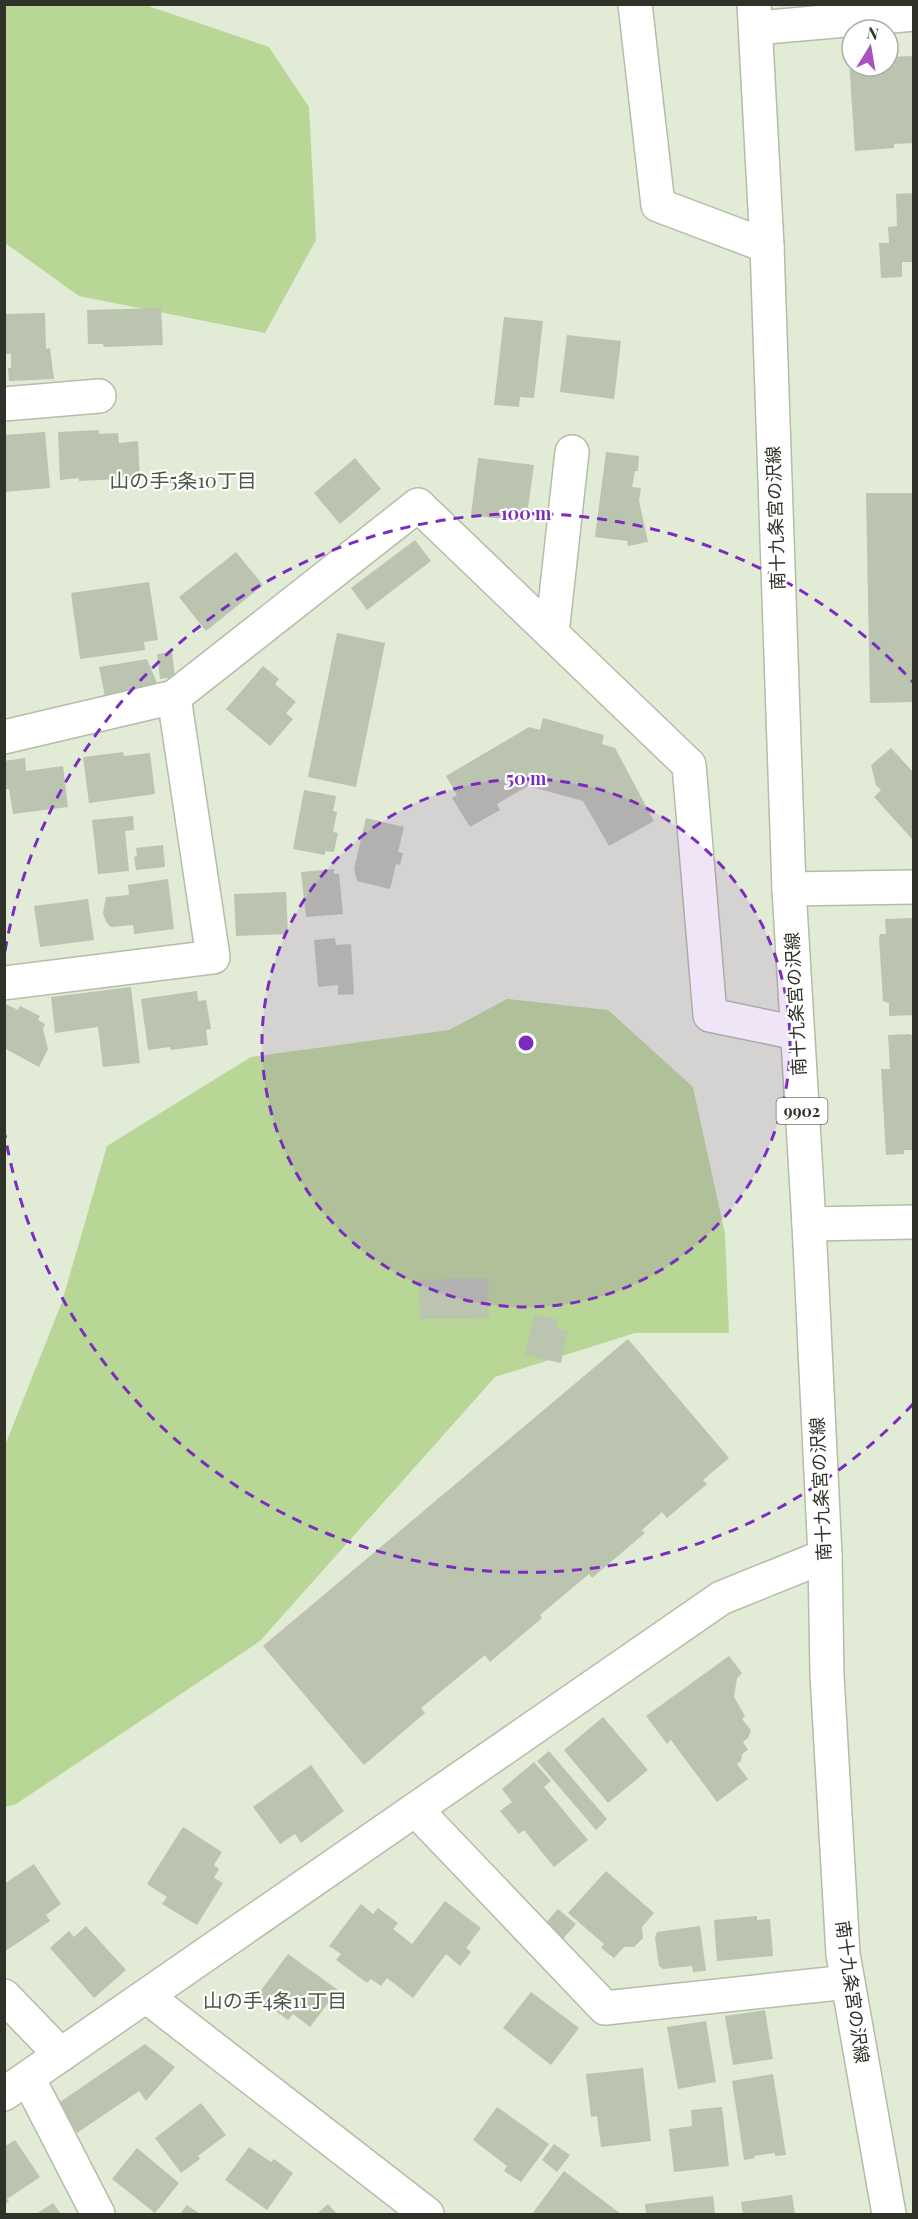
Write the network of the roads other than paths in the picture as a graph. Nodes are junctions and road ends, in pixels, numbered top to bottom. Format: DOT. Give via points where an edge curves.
graph roads {
  1 [pos="634,4"];
  2 [pos="914,14"];
  3 [pos="755,16"];
  4 [pos="767,246"];
  5 [pos="99,396"];
  6 [pos="4,404"];
  7 [pos="572,452"];
  8 [pos="552,633"];
  9 [pos="174,697"];
  10 [pos="4,737"];
  11 [pos="914,886"];
  12 [pos="789,889"];
  13 [pos="4,983"];
  14 [pos="797,1033"];
  15 [pos="914,1222"];
  16 [pos="809,1224"];
  17 [pos="825,1556"];
  18 [pos="416,1810"];
  19 [pos="848,1982"];
  20 [pos="4,1996"];
  21 [pos="146,1996"];
  22 [pos="61,2055"];
  23 [pos="16,2086"];
  24 [pos="98,2214"];
  25 [pos="427,2214"];
  26 [pos="889,2214"];
  1 -- 4 [label="street" via="658,205"];
  2 -- 3 [label="street"];
  3 -- 4 [label="street, 南十九条宮の沢線 / 9902"];
  4 -- 12 [label="street, 南十九条宮の沢線 / 9902"];
  5 -- 6 [label="street"];
  7 -- 8 [label="street"];
  8 -- 9 [label="street" via="418,505"];
  8 -- 14 [label="street" via="689,765 710,1015"];
  9 -- 10 [label="street"];
  9 -- 13 [label="street" via="213,957"];
  11 -- 12 [label="street"];
  12 -- 14 [label="street, 南十九条宮の沢線 / 9902"];
  14 -- 16 [label="street, 南十九条宮の沢線 / 9902"];
  15 -- 16 [label="street"];
  16 -- 17 [label="street, 南十九条宮の沢線 / 9902"];
  17 -- 18 [label="street" via="721,1598"];
  17 -- 19 [label="street, 南十九条宮の沢線 / 9902" via="827,1687"];
  18 -- 19 [label="street" via="605,2008"];
  18 -- 21 [label="street"];
  19 -- 26 [label="street, 南十九条宮の沢線 / 9902"];
  20 -- 22 [label="street"];
  21 -- 22 [label="street"];
  21 -- 25 [label="street"];
  22 -- 23 [label="street"];
  23 -- 24 [label="street"];
}
